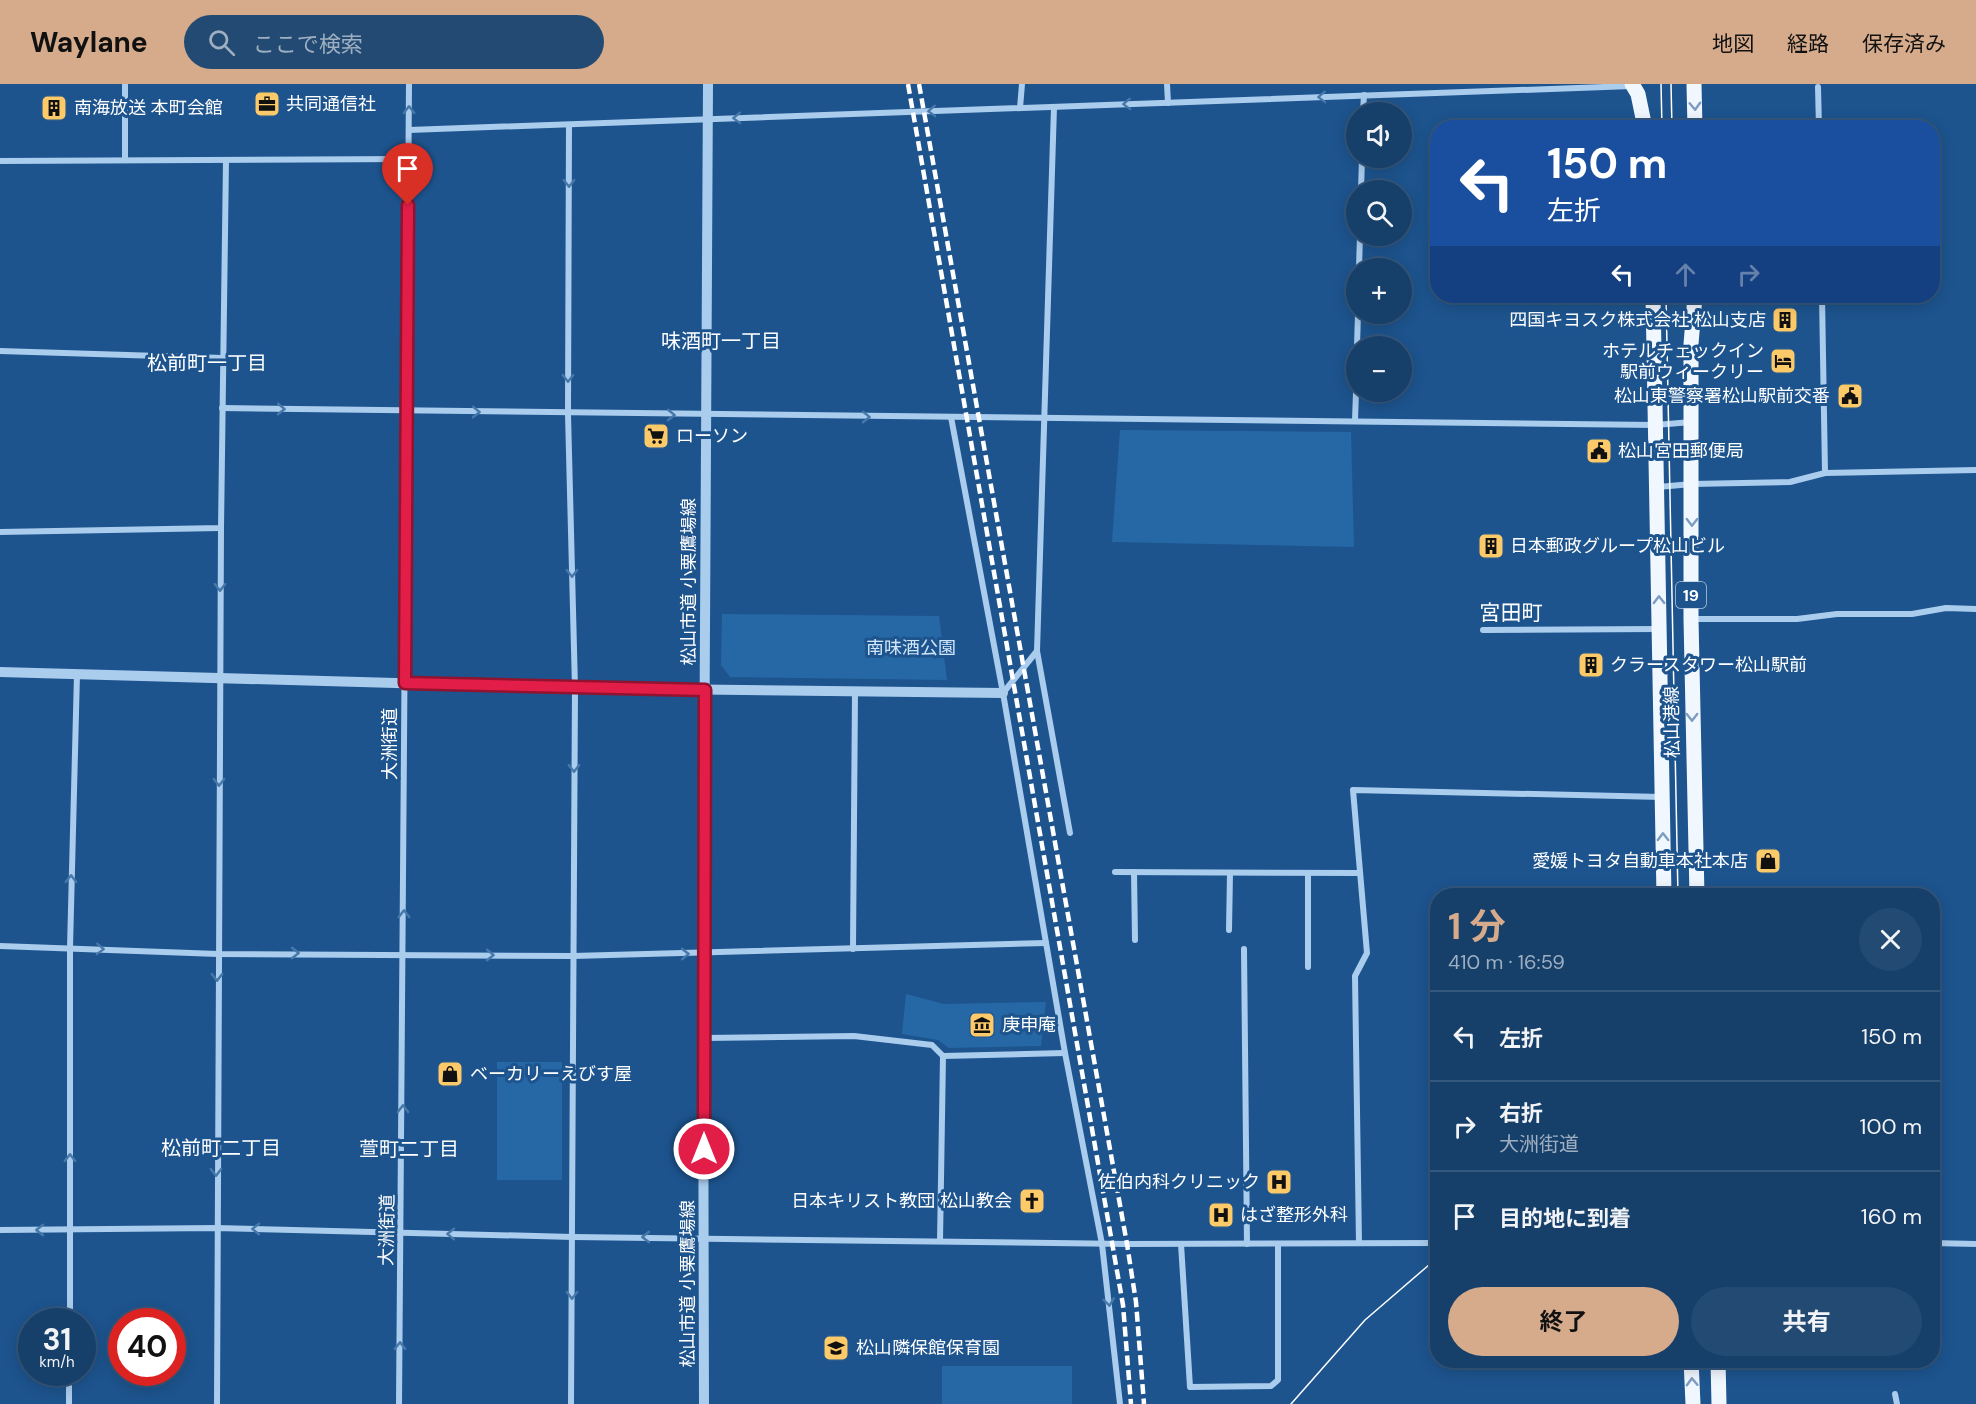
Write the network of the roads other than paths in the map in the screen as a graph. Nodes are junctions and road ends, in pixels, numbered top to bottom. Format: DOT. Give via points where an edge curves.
graph roads {
  1 [pos="125,84"];
  2 [pos="409,84"];
  3 [pos="708,84"];
  4 [pos="1022,84"];
  5 [pos="1167,84"];
  6 [pos="1694,84"];
  7 [pos="1636,85"];
  8 [pos="1818,87"];
  9 [pos="1364,96"];
  10 [pos="1364,102"];
  11 [pos="1168,103"];
  12 [pos="1053,107"];
  13 [pos="1020,108"];
  14 [pos="708,120"];
  15 [pos="1643,120"];
  16 [pos="1695,120"];
  17 [pos="1819,120"];
  18 [pos="569,125"];
  19 [pos="409,130"];
  20 [pos="409,159"];
  21 [pos="125,160"];
  22 [pos="226,160"];
  23 [pos="0,161"];
  24 [pos="1653,303"];
  25 [pos="1694,303"];
  26 [pos="1822,303"];
  27 [pos="0,351"];
  28 [pos="223,358"];
  29 [pos="1356,402"];
  30 [pos="222,408"];
  31 [pos="407,411"];
  32 [pos="568,414"];
  33 [pos="706,415"];
  34 [pos="951,417"];
  35 [pos="1044,418"];
  36 [pos="1355,420"];
  37 [pos="1692,422"];
  38 [pos="1655,425"];
  39 [pos="1976,470"];
  40 [pos="1825,473"];
  41 [pos="1692,484"];
  42 [pos="1658,487"];
  43 [pos="221,528"];
  44 [pos="0,532"];
  45 [pos="1976,609"];
  46 [pos="1691,619"];
  47 [pos="1660,629"];
  48 [pos="1483,630"];
  49 [pos="1037,651"];
  50 [pos="0,672"];
  51 [pos="77,674"];
  52 [pos="220,678"];
  53 [pos="405,683"];
  54 [pos="574,688"];
  55 [pos="705,690"];
  56 [pos="855,692"];
  57 [pos="1003,693"];
  58 [pos="1663,797"];
  59 [pos="1070,833"];
  60 [pos="1115,872"];
  61 [pos="1134,872"];
  62 [pos="1230,873"];
  63 [pos="1308,873"];
  64 [pos="1359,873"];
  65 [pos="1664,888"];
  66 [pos="1697,888"];
  67 [pos="1228,930"];
  68 [pos="1135,940"];
  69 [pos="1046,943"];
  70 [pos="0,946"];
  71 [pos="70,948"];
  72 [pos="853,949"];
  73 [pos="1244,949"];
  74 [pos="404,953"];
  75 [pos="218,954"];
  76 [pos="705,954"];
  77 [pos="573,956"];
  78 [pos="1308,967"];
  79 [pos="704,1038"];
  80 [pos="1065,1053"];
  81 [pos="943,1056"];
  82 [pos="216,1228"];
  83 [pos="0,1230"];
  84 [pos="71,1230"];
  85 [pos="402,1233"];
  86 [pos="573,1237"];
  87 [pos="704,1238"];
  88 [pos="940,1241"];
  89 [pos="1359,1243"];
  90 [pos="1430,1243"];
  91 [pos="1940,1243"];
  92 [pos="1102,1244"];
  93 [pos="1181,1244"];
  94 [pos="1247,1244"];
  95 [pos="1278,1244"];
  96 [pos="1976,1244"];
  97 [pos="70,1308"];
  98 [pos="1691,1368"];
  99 [pos="1718,1368"];
  100 [pos="69,1386"];
  101 [pos="1895,1394"];
  102 [pos="69,1404"];
  103 [pos="217,1404"];
  104 [pos="399,1404"];
  105 [pos="571,1404"];
  106 [pos="704,1404"];
  107 [pos="1120,1404"];
  108 [pos="1693,1404"];
  109 [pos="1719,1404"];
  110 [pos="1897,1404"];
  1 -- 21 [label="street"];
  19 -- 2 [label="street, 大洲街道, one-way"];
  3 -- 14 [label="street, 松山市道 小栗鷹場線"];
  4 -- 13 [label="street"];
  5 -- 11 [label="street"];
  6 -- 16 [label="main road, one-way"];
  7 -- 9 [label="street"];
  7 -- 15 [label="main road"];
  8 -- 17 [label="street"];
  9 -- 10 [label="street"];
  9 -- 11 [label="street, one-way"];
  11 -- 12 [label="street, one-way"];
  12 -- 13 [label="street"];
  12 -- 35 [label="street"];
  13 -- 14 [label="street, one-way"];
  14 -- 18 [label="street"];
  14 -- 33 [label="street, 松山市道 小栗鷹場線"];
  18 -- 19 [label="street"];
  18 -- 32 [label="street, one-way"];
  19 -- 20 [label="street, 大洲街道"];
  20 -- 22 [label="street"];
  20 -- 31 [label="street, 大洲街道"];
  21 -- 22 [label="street"];
  21 -- 23 [label="street"];
  22 -- 28 [label="street"];
  24 -- 38 [label="main road, 松山港線 / 19"];
  25 -- 37 [label="main road, 松山港線 / 19"];
  26 -- 40 [label="street"];
  27 -- 28 [label="street"];
  28 -- 30 [label="street"];
  29 -- 36 [label="street"];
  30 -- 31 [label="street, one-way"];
  30 -- 43 [label="street"];
  31 -- 32 [label="street, one-way"];
  31 -- 53 [label="street, 大洲街道"];
  32 -- 33 [label="street, one-way"];
  32 -- 54 [label="street, one-way"];
  33 -- 34 [label="street, one-way"];
  33 -- 55 [label="street, 松山市道 小栗鷹場線"];
  34 -- 35 [label="street"];
  34 -- 57 [label="street"];
  35 -- 36 [label="street"];
  35 -- 49 [label="street"];
  36 -- 38 [label="street"];
  37 -- 38 [label="street"];
  37 -- 41 [label="main road, 松山港線 / 19"];
  38 -- 42 [label="main road, 松山港線 / 19"];
  39 -- 40 [label="street"];
  40 -- 41 [label="street" via="1790,482"];
  41 -- 42 [label="street"];
  41 -- 46 [label="main road, 松山港線 / 19, one-way"];
  47 -- 42 [label="main road, 松山港線 / 19, one-way"];
  43 -- 44 [label="street"];
  43 -- 52 [label="street, one-way"];
  45 -- 46 [label="street" via="1797,619"];
  46 -- 66 [label="main road, 松山港線 / 19, one-way"];
  47 -- 48 [label="street"];
  47 -- 58 [label="main road, 松山港線 / 19"];
  49 -- 57 [label="street"];
  49 -- 59 [label="street"];
  50 -- 51 [label="street"];
  51 -- 52 [label="street"];
  71 -- 51 [label="street, one-way"];
  52 -- 53 [label="street"];
  52 -- 75 [label="street, one-way"];
  53 -- 54 [label="street"];
  74 -- 53 [label="street, 大洲街道, one-way"];
  54 -- 55 [label="street"];
  54 -- 77 [label="street, one-way"];
  55 -- 56 [label="street"];
  55 -- 76 [label="street, 松山市道 小栗鷹場線"];
  56 -- 57 [label="street"];
  56 -- 72 [label="street"];
  57 -- 69 [label="street"];
  58 -- 64 [label="street" via="1353,789"];
  65 -- 58 [label="main road, 松山港線 / 19, one-way"];
  60 -- 61 [label="street"];
  61 -- 62 [label="street"];
  61 -- 68 [label="street"];
  62 -- 63 [label="street"];
  62 -- 67 [label="street"];
  63 -- 64 [label="street"];
  63 -- 78 [label="street"];
  64 -- 89 [label="street" via="1366,953 1355,976"];
  69 -- 72 [label="street"];
  69 -- 80 [label="street"];
  70 -- 71 [label="street"];
  71 -- 75 [label="street, one-way"];
  84 -- 71 [label="street, one-way"];
  72 -- 76 [label="street"];
  73 -- 94 [label="street"];
  75 -- 74 [label="street, one-way"];
  74 -- 77 [label="street, one-way"];
  85 -- 74 [label="street, 大洲街道, one-way"];
  75 -- 82 [label="street, one-way"];
  77 -- 76 [label="street, one-way"];
  76 -- 79 [label="street, 松山市道 小栗鷹場線"];
  77 -- 86 [label="street"];
  79 -- 81 [label="street" via="854,1036 932,1045"];
  79 -- 87 [label="street, 松山市道 小栗鷹場線"];
  80 -- 81 [label="street"];
  80 -- 92 [label="street"];
  81 -- 88 [label="street"];
  82 -- 84 [label="street"];
  85 -- 82 [label="street, one-way"];
  82 -- 103 [label="street"];
  84 -- 83 [label="street, one-way"];
  84 -- 97 [label="street"];
  86 -- 85 [label="street, one-way"];
  104 -- 85 [label="street, 大洲街道, one-way"];
  87 -- 86 [label="street, one-way"];
  86 -- 105 [label="street, one-way"];
  87 -- 88 [label="street"];
  87 -- 106 [label="street, 松山市道 小栗鷹場線"];
  88 -- 92 [label="street"];
  89 -- 90 [label="street"];
  89 -- 95 [label="street"];
  91 -- 96 [label="street"];
  92 -- 93 [label="street"];
  92 -- 107 [label="street, one-way"];
  93 -- 94 [label="street"];
  93 -- 95 [label="street" via="1190,1387 1271,1386 1278,1380"];
  94 -- 95 [label="street"];
  108 -- 98 [label="main road, one-way"];
  99 -- 109 [label="main road"];
  100 -- 102 [label="street"];
  101 -- 110 [label="street"];
}
